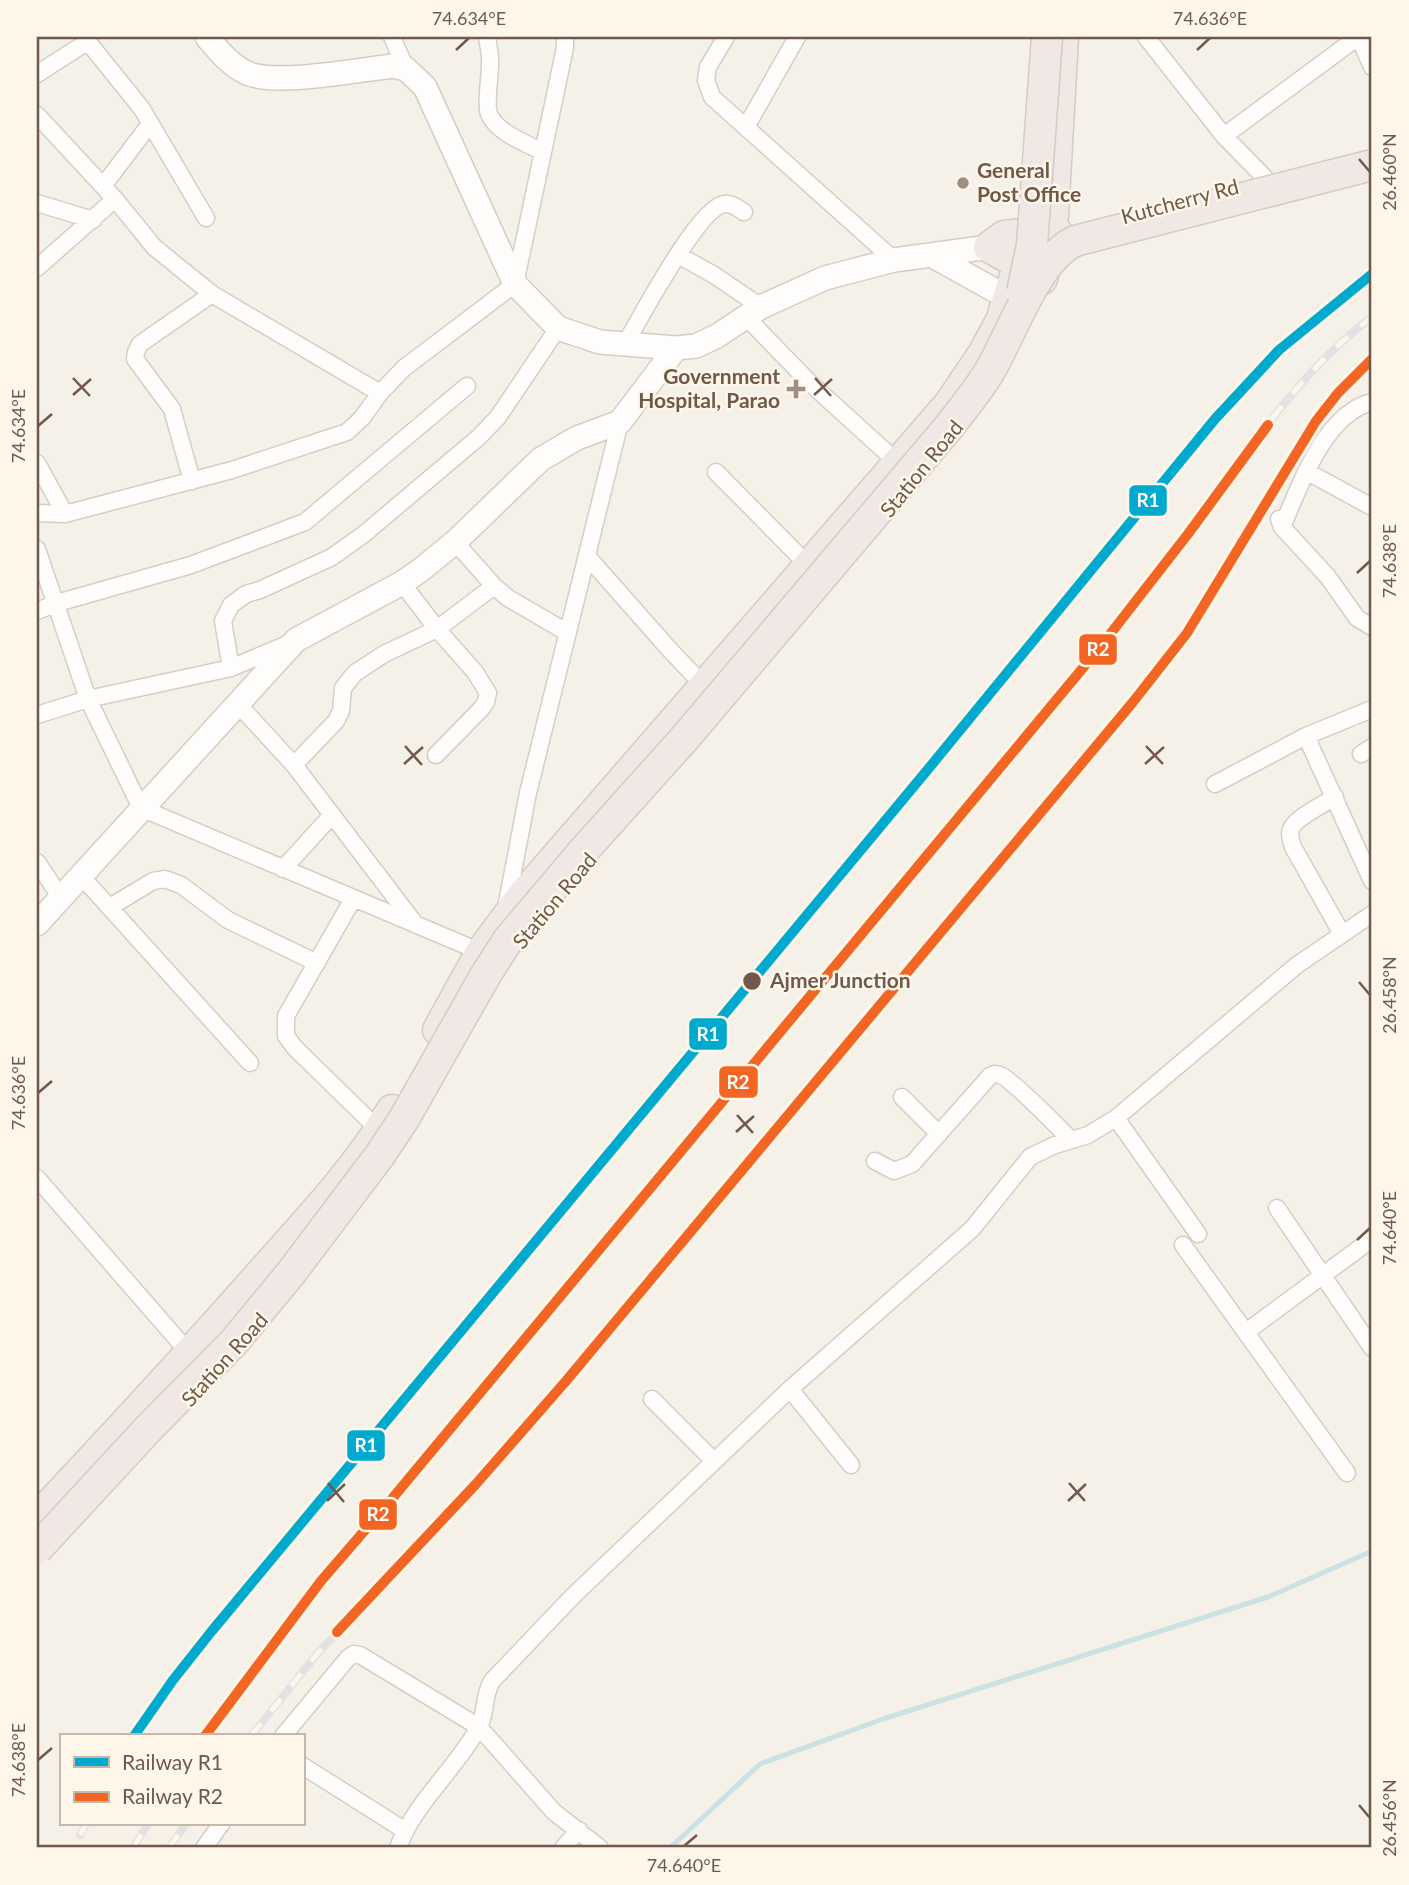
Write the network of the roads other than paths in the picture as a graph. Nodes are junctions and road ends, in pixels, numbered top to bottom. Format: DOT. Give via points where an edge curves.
graph roads {
  1 [pos="207,37"];
  2 [pos="392,37"];
  3 [pos="487,37"];
  4 [pos="565,37"];
  5 [pos="726,37"];
  6 [pos="797,37"];
  7 [pos="1039,37"];
  8 [pos="1047,37"];
  9 [pos="1056,37"];
  10 [pos="1063,37"];
  11 [pos="1146,37"];
  12 [pos="1359,37"];
  13 [pos="85,40"];
  14 [pos="1372,67"];
  15 [pos="406,69"];
  16 [pos="37,74"];
  17 [pos="37,115"];
  18 [pos="150,124"];
  19 [pos="746,127"];
  20 [pos="1224,136"];
  21 [pos="543,152"];
  22 [pos="1372,152"];
  23 [pos="1372,165"];
  24 [pos="1372,176"];
  25 [pos="1265,178"];
  26 [pos="103,186"];
  27 [pos="115,199"];
  28 [pos="37,203"];
  29 [pos="744,212"];
  30 [pos="206,218"];
  31 [pos="93,220"];
  32 [pos="989,247"];
  33 [pos="1037,250"];
  34 [pos="678,255"];
  35 [pos="930,255"];
  36 [pos="894,260"];
  37 [pos="37,268"];
  38 [pos="515,284"];
  39 [pos="212,294"];
  40 [pos="1022,305"];
  41 [pos="753,312"];
  42 [pos="558,328"];
  43 [pos="625,344"];
  44 [pos="676,348"];
  45 [pos="467,386"];
  46 [pos="380,393"];
  47 [pos="1372,402"];
  48 [pos="620,422"];
  49 [pos="37,463"];
  50 [pos="898,463"];
  51 [pos="1306,471"];
  52 [pos="716,472"];
  53 [pos="192,481"];
  54 [pos="1372,507"];
  55 [pos="37,513"];
  56 [pos="65,514"];
  57 [pos="455,542"];
  58 [pos="37,549"];
  59 [pos="587,555"];
  60 [pos="808,565"];
  61 [pos="402,583"];
  62 [pos="494,586"];
  63 [pos="57,603"];
  64 [pos="37,611"];
  65 [pos="1372,627"];
  66 [pos="437,629"];
  67 [pos="568,633"];
  68 [pos="296,640"];
  69 [pos="231,668"];
  70 [pos="705,687"];
  71 [pos="88,699"];
  72 [pos="238,704"];
  73 [pos="1372,709"];
  74 [pos="37,715"];
  75 [pos="1306,736"];
  76 [pos="436,755"];
  77 [pos="294,765"];
  78 [pos="1215,784"];
  79 [pos="1335,797"];
  80 [pos="141,808"];
  81 [pos="332,815"];
  82 [pos="37,862"];
  83 [pos="283,869"];
  84 [pos="82,877"];
  85 [pos="1372,881"];
  86 [pos="61,898"];
  87 [pos="353,899"];
  88 [pos="110,907"];
  89 [pos="1372,914"];
  90 [pos="503,921"];
  91 [pos="37,924"];
  92 [pos="417,926"];
  93 [pos="1342,934"];
  94 [pos="481,952"];
  95 [pos="317,962"];
  96 [pos="250,1063"];
  97 [pos="902,1097"];
  98 [pos="1116,1118"];
  99 [pos="380,1130"];
  100 [pos="939,1134"];
  101 [pos="1071,1140"];
  102 [pos="875,1161"];
  103 [pos="37,1178"];
  104 [pos="1278,1208"];
  105 [pos="1198,1234"];
  106 [pos="1372,1239"];
  107 [pos="1183,1245"];
  108 [pos="1322,1275"];
  109 [pos="1247,1332"];
  110 [pos="1372,1348"];
  111 [pos="190,1354"];
  112 [pos="790,1389"];
  113 [pos="652,1399"];
  114 [pos="714,1461"];
  115 [pos="851,1465"];
  116 [pos="1347,1473"];
  117 [pos="37,1518"];
  118 [pos="37,1532"];
  119 [pos="37,1549"];
  120 [pos="37,1562"];
  121 [pos="479,1727"];
  122 [pos="285,1734"];
  123 [pos="304,1767"];
  124 [pos="220,1826"];
  125 [pos="404,1830"];
  126 [pos="579,1830"];
  127 [pos="204,1848"];
  128 [pos="398,1848"];
  129 [pos="563,1848"];
  130 [pos="600,1848"];
  1 -- 15 [label="street" via="229,62 248,74 270,79 393,66"];
  2 -- 15 [label="street"];
  3 -- 21 [label="street" via="489,114 515,137"];
  4 -- 21 [label="street"];
  5 -- 19 [label="street" via="708,67 706,80 712,97"];
  6 -- 19 [label="street"];
  7 -- 33 [label="highway"];
  8 -- 118 [label="highway, bridge" via="1033,231 1023,289 974,381 489,952 380,1142 307,1237 199,1362"];
  9 -- 33 [label="highway" via="1046,220"];
  10 -- 33 [label="highway" via="1059,129"];
  11 -- 20 [label="street"];
  12 -- 14 [label="street"];
  12 -- 20 [label="street"];
  13 -- 16 [label="street"];
  13 -- 18 [label="street"];
  15 -- 38 [label="street" via="425,87"];
  17 -- 26 [label="street"];
  18 -- 26 [label="street"];
  18 -- 30 [label="street"];
  19 -- 36 [label="street"];
  20 -- 25 [label="street"];
  21 -- 38 [label="street"];
  22 -- 25 [label="highway, Kutcherry Rd"];
  23 -- 33 [label="highway, bridge"];
  24 -- 33 [label="highway" via="1093,245"];
  25 -- 33 [label="highway, Kutcherry Rd" via="1100,224"];
  26 -- 27 [label="street"];
  27 -- 31 [label="street"];
  27 -- 39 [label="street" via="154,247"];
  28 -- 31 [label="street"];
  29 -- 34 [label="street" via="723,204 713,209"];
  31 -- 37 [label="street"];
  32 -- 33 [label="highway" via="1007,257"];
  32 -- 35 [label="street"];
  33 -- 40 [label="highway, Station Road"];
  33 -- 119 [label="highway, bridge" via="984,381 684,739 508,940 404,1119 291,1273 234,1342"];
  34 -- 41 [label="street" via="715,275"];
  34 -- 43 [label="street"];
  35 -- 36 [label="street"];
  35 -- 40 [label="street"];
  36 -- 41 [label="street" via="825,278"];
  38 -- 42 [label="street"];
  38 -- 46 [label="street" via="404,368"];
  39 -- 46 [label="street"];
  39 -- 53 [label="street" via="141,344 135,359 172,410"];
  40 -- 50 [label="highway, Station Road" via="1001,321 950,403"];
  40 -- 120 [label="highway, Station Road" via="1022,339 930,460 770,643 702,731 533,920 382,1163 297,1278 258,1326"];
  41 -- 44 [label="street" via="696,346"];
  41 -- 50 [label="street" via="819,392"];
  42 -- 43 [label="street" via="600,342"];
  42 -- 69 [label="street" via="498,417 469,446 332,557 231,605 223,621"];
  43 -- 44 [label="street"];
  44 -- 48 [label="street"];
  45 -- 63 [label="street" via="305,522 191,565"];
  46 -- 53 [label="street" via="347,432"];
  47 -- 51 [label="street" via="1361,404 1340,420"];
  48 -- 57 [label="street" via="577,438 541,459"];
  48 -- 59 [label="street"];
  49 -- 56 [label="street"];
  50 -- 60 [label="highway, Station Road"];
  51 -- 54 [label="street"];
  51 -- 65 [label="street" via="1279,520 1357,618"];
  52 -- 60 [label="street"];
  53 -- 56 [label="street"];
  55 -- 56 [label="street"];
  57 -- 61 [label="street"];
  57 -- 62 [label="street"];
  58 -- 63 [label="street"];
  59 -- 67 [label="street"];
  59 -- 70 [label="street"];
  60 -- 70 [label="highway, Station Road"];
  61 -- 66 [label="street"];
  61 -- 68 [label="street"];
  62 -- 66 [label="street"];
  62 -- 67 [label="street"];
  63 -- 64 [label="street"];
  63 -- 71 [label="street"];
  66 -- 76 [label="street" via="488,693 481,709"];
  66 -- 77 [label="street" via="384,654 348,678 336,721"];
  67 -- 90 [label="street" via="528,793"];
  68 -- 69 [label="street"];
  68 -- 72 [label="street"];
  69 -- 71 [label="street"];
  70 -- 90 [label="highway, Station Road"];
  71 -- 74 [label="street"];
  71 -- 80 [label="street"];
  72 -- 77 [label="street"];
  72 -- 80 [label="street"];
  73 -- 75 [label="street"];
  75 -- 78 [label="street"];
  75 -- 79 [label="street"];
  77 -- 81 [label="street"];
  79 -- 85 [label="street"];
  79 -- 93 [label="street" via="1292,826 1290,836"];
  80 -- 83 [label="street"];
  80 -- 84 [label="street"];
  81 -- 83 [label="street"];
  81 -- 92 [label="street"];
  82 -- 86 [label="street"];
  83 -- 87 [label="street"];
  84 -- 86 [label="street"];
  84 -- 88 [label="street"];
  86 -- 91 [label="street"];
  87 -- 92 [label="street"];
  87 -- 95 [label="street"];
  88 -- 95 [label="street" via="153,881 165,879 181,885 228,920"];
  88 -- 96 [label="street"];
  89 -- 93 [label="street"];
  90 -- 94 [label="highway, Station Road"];
  92 -- 94 [label="street"];
  93 -- 98 [label="street" via="1297,965"];
  94 -- 99 [label="highway, Station Road"];
  95 -- 99 [label="street" via="286,1016 286,1036"];
  97 -- 100 [label="street"];
  98 -- 101 [label="street"];
  98 -- 105 [label="street"];
  99 -- 111 [label="highway, Station Road" via="319,1208"];
  100 -- 101 [label="street" via="996,1074"];
  100 -- 102 [label="street" via="904,1169 894,1171"];
  101 -- 112 [label="street" via="1030,1157 972,1229"];
  103 -- 111 [label="street"];
  104 -- 108 [label="street"];
  106 -- 108 [label="street"];
  107 -- 109 [label="street"];
  108 -- 109 [label="street"];
  108 -- 110 [label="street"];
  109 -- 116 [label="street"];
  111 -- 117 [label="highway, Station Road"];
  112 -- 114 [label="street"];
  112 -- 115 [label="street"];
  113 -- 114 [label="street"];
  114 -- 121 [label="street" via="492,1681 485,1692"];
  121 -- 122 [label="street" via="354,1654"];
  121 -- 125 [label="street"];
  121 -- 126 [label="street" via="554,1812"];
  123 -- 125 [label="street"];
  124 -- 127 [label="street"];
  125 -- 128 [label="street"];
  126 -- 129 [label="street"];
  126 -- 130 [label="street"];
}
